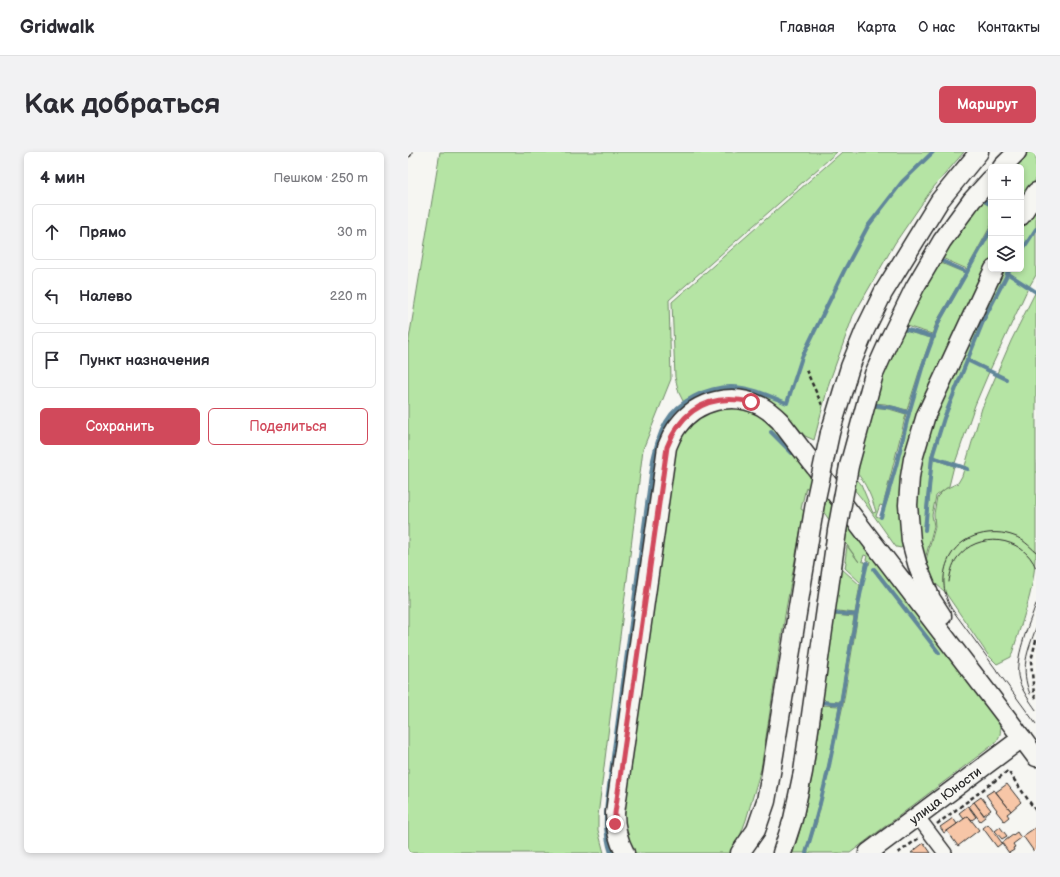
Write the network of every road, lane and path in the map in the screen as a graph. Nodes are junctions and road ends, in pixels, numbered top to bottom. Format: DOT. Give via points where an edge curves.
graph roads {
  1 [pos="979,152"];
  2 [pos="1017,152"];
  3 [pos="1005,164"];
  4 [pos="988,182"];
  5 [pos="1036,192"];
  6 [pos="1024,211"];
  7 [pos="993,272"];
  8 [pos="806,370"];
  9 [pos="824,407"];
  10 [pos="1036,640"];
  11 [pos="1036,698"];
  12 [pos="1007,718"];
  13 [pos="1022,738"];
  14 [pos="1035,754"];
  15 [pos="1036,811"];
  16 [pos="917,816"];
  17 [pos="756,830"];
  18 [pos="928,831"];
  19 [pos="625,853"];
  20 [pos="740,853"];
  21 [pos="747,853"];
  22 [pos="782,853"];
  23 [pos="868,853"];
  24 [pos="898,853"];
  25 [pos="945,853"];
  1 -- 17 [label="main road, bridge" via="940,200 883,293 850,367 830,433 815,503 766,801"];
  2 -- 3 [label="main road"];
  4 -- 22 [label="main road, bridge" via="942,241 915,287 874,374 849,466 837,531 803,772"];
  5 -- 6 [label="main road"];
  7 -- 12 [label="main road" via="924,422 913,459 908,505 911,541 930,599"];
  8 -- 9 [label="path"];
  10 -- 11 [label="path" via="1031,661"];
  12 -- 13 [label="main road"];
  12 -- 19 [label="main road" via="780,421 762,406 739,399 704,404 685,417 674,431 667,447 615,813 617,834"];
  13 -- 14 [label="main road"];
  13 -- 16 [label="main road, улица Юности"];
  15 -- 18 [label="path" via="1008,771"];
  16 -- 18 [label="street"];
  16 -- 23 [label="main road, улица Юности"];
  17 -- 20 [label="main road"];
  17 -- 21 [label="main road"];
  18 -- 24 [label="path"];
  18 -- 25 [label="street"];
}
